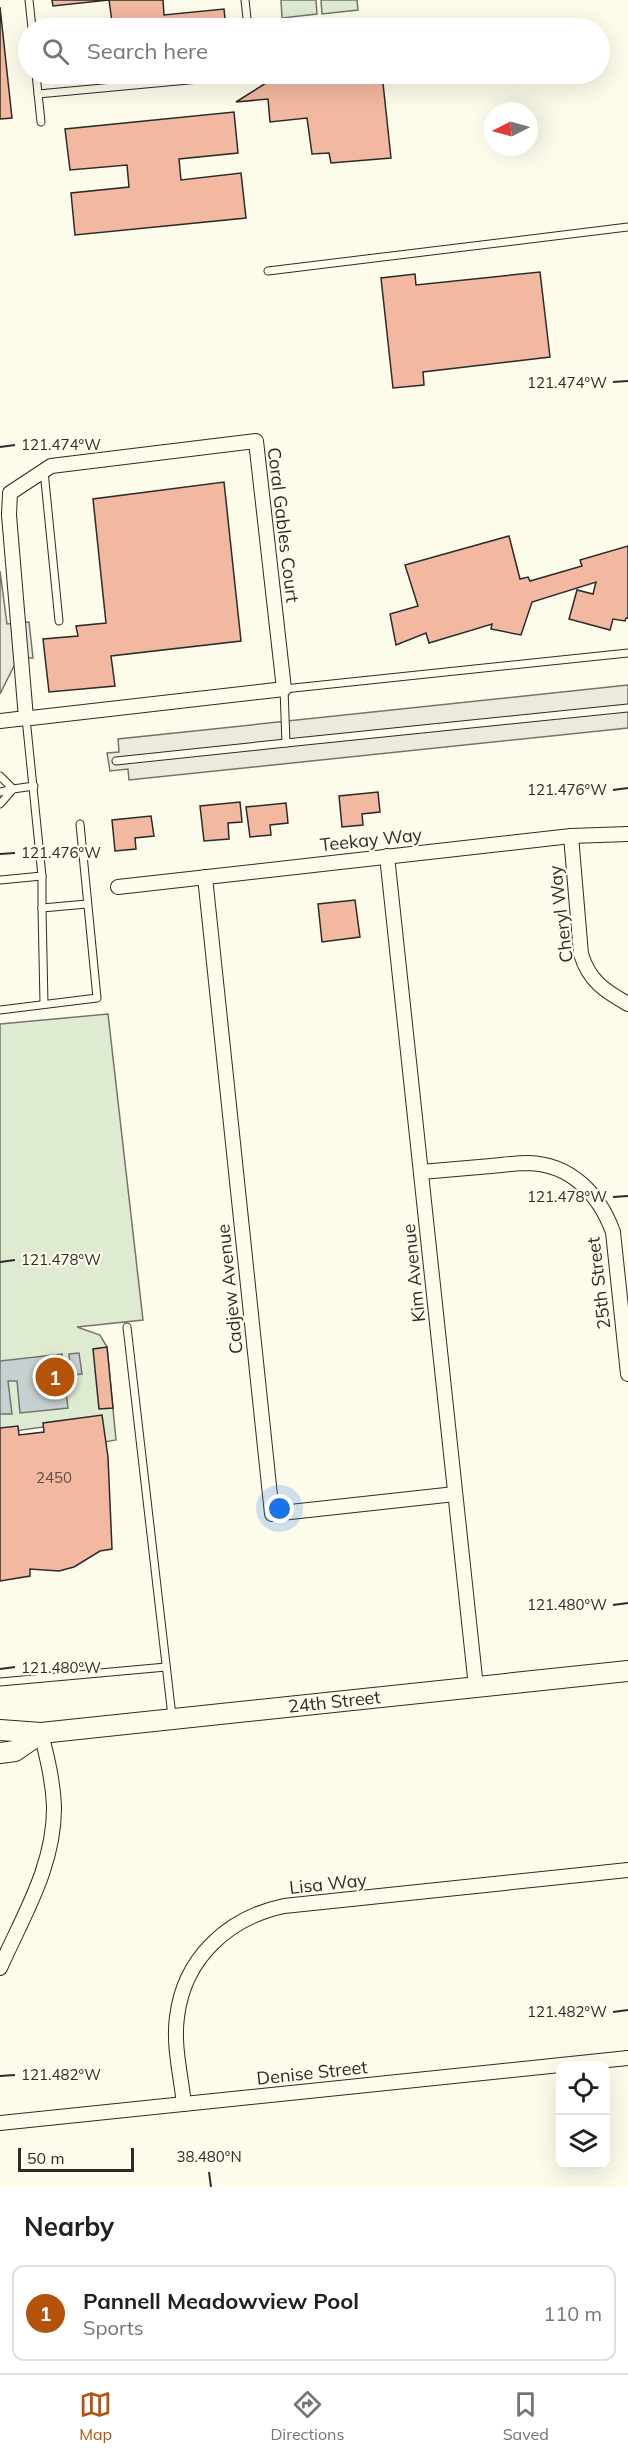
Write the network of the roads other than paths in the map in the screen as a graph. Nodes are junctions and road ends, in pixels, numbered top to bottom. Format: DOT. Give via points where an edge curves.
graph roads {
  1 [pos="29,0"];
  2 [pos="245,0"];
  3 [pos="31,18"];
  4 [pos="247,18"];
  5 [pos="37,84"];
  6 [pos="146,84"];
  7 [pos="38,94"];
  8 [pos="41,122"];
  9 [pos="628,227"];
  10 [pos="268,271"];
  11 [pos="44,471"];
  12 [pos="5,493"];
  13 [pos="59,621"];
  14 [pos="628,653"];
  15 [pos="284,689"];
  16 [pos="628,708"];
  17 [pos="26,718"];
  18 [pos="0,721"];
  19 [pos="286,743"];
  20 [pos="116,761"];
  21 [pos="0,776"];
  22 [pos="0,782"];
  23 [pos="34,786"];
  24 [pos="13,789"];
  25 [pos="0,792"];
  26 [pos="0,804"];
  27 [pos="80,824"];
  28 [pos="628,834"];
  29 [pos="571,836"];
  30 [pos="387,856"];
  31 [pos="42,876"];
  32 [pos="206,877"];
  33 [pos="0,880"];
  34 [pos="118,886"];
  35 [pos="87,904"];
  36 [pos="42,908"];
  37 [pos="44,1004"];
  38 [pos="628,1004"];
  39 [pos="0,1010"];
  40 [pos="421,1172"];
  41 [pos="127,1327"];
  42 [pos="628,1374"];
  43 [pos="455,1494"];
  44 [pos="166,1667"];
  45 [pos="628,1671"];
  46 [pos="0,1682"];
  47 [pos="476,1687"];
  48 [pos="172,1719"];
  49 [pos="0,1730"];
  50 [pos="42,1733"];
  51 [pos="0,1752"];
  52 [pos="628,1870"];
  53 [pos="0,1968"];
  54 [pos="628,2058"];
  55 [pos="184,2104"];
  56 [pos="0,2123"];
  1 -- 3 [label="lane"];
  2 -- 4 [label="lane"];
  5 -- 7 [label="lane"];
  6 -- 7 [label="lane"];
  7 -- 8 [label="lane"];
  9 -- 10 [label="lane"];
  11 -- 12 [label="street, Coral Gables Court"];
  11 -- 13 [label="lane"];
  11 -- 15 [label="street, Coral Gables Court" via="51,466 256,441"];
  12 -- 17 [label="street, Coral Gables Court"];
  14 -- 15 [label="lane"];
  15 -- 17 [label="street"];
  15 -- 19 [label="lane"];
  16 -- 19 [label="lane"];
  17 -- 18 [label="street"];
  17 -- 23 [label="lane"];
  19 -- 20 [label="lane"];
  21 -- 24 [label="lane"];
  22 -- 24 [label="lane"];
  23 -- 24 [label="lane"];
  23 -- 31 [label="lane"];
  24 -- 25 [label="lane"];
  24 -- 26 [label="lane"];
  27 -- 35 [label="lane"];
  28 -- 29 [label="street, Teekay Way"];
  29 -- 30 [label="street, Teekay Way"];
  29 -- 38 [label="street, Cheryl Way" via="585,968 603,990"];
  30 -- 32 [label="street, Teekay Way"];
  30 -- 40 [label="street, Kim Avenue"];
  31 -- 33 [label="lane"];
  31 -- 36 [label="lane"];
  32 -- 34 [label="street, Teekay Way"];
  32 -- 43 [label="street, Cadjew Avenue" via="272,1514"];
  35 -- 36 [label="lane"];
  35 -- 37 [label="lane" via="97,998"];
  36 -- 37 [label="lane"];
  37 -- 39 [label="lane"];
  40 -- 42 [label="street, 25th Street" via="529,1163 550,1166 583,1184 595,1196 613,1232"];
  40 -- 43 [label="street, Kim Avenue"];
  41 -- 44 [label="lane"];
  43 -- 47 [label="street, Kim Avenue"];
  44 -- 46 [label="lane"];
  44 -- 48 [label="lane"];
  45 -- 47 [label="street, 24th Street"];
  47 -- 48 [label="street, 24th Street"];
  48 -- 50 [label="street, 24th Street"];
  49 -- 50 [label="street, 24th Street"];
  50 -- 51 [label="street, 24th Street" via="15,1751"];
  50 -- 53 [label="street" via="52,1785 52,1833 44,1869"];
  52 -- 55 [label="street, Lisa Way" via="284,1906 246,1918 228,1929 200,1957 181,1996 176,2035"];
  54 -- 55 [label="street, Denise Street"];
  55 -- 56 [label="street, Denise Street"];
}
